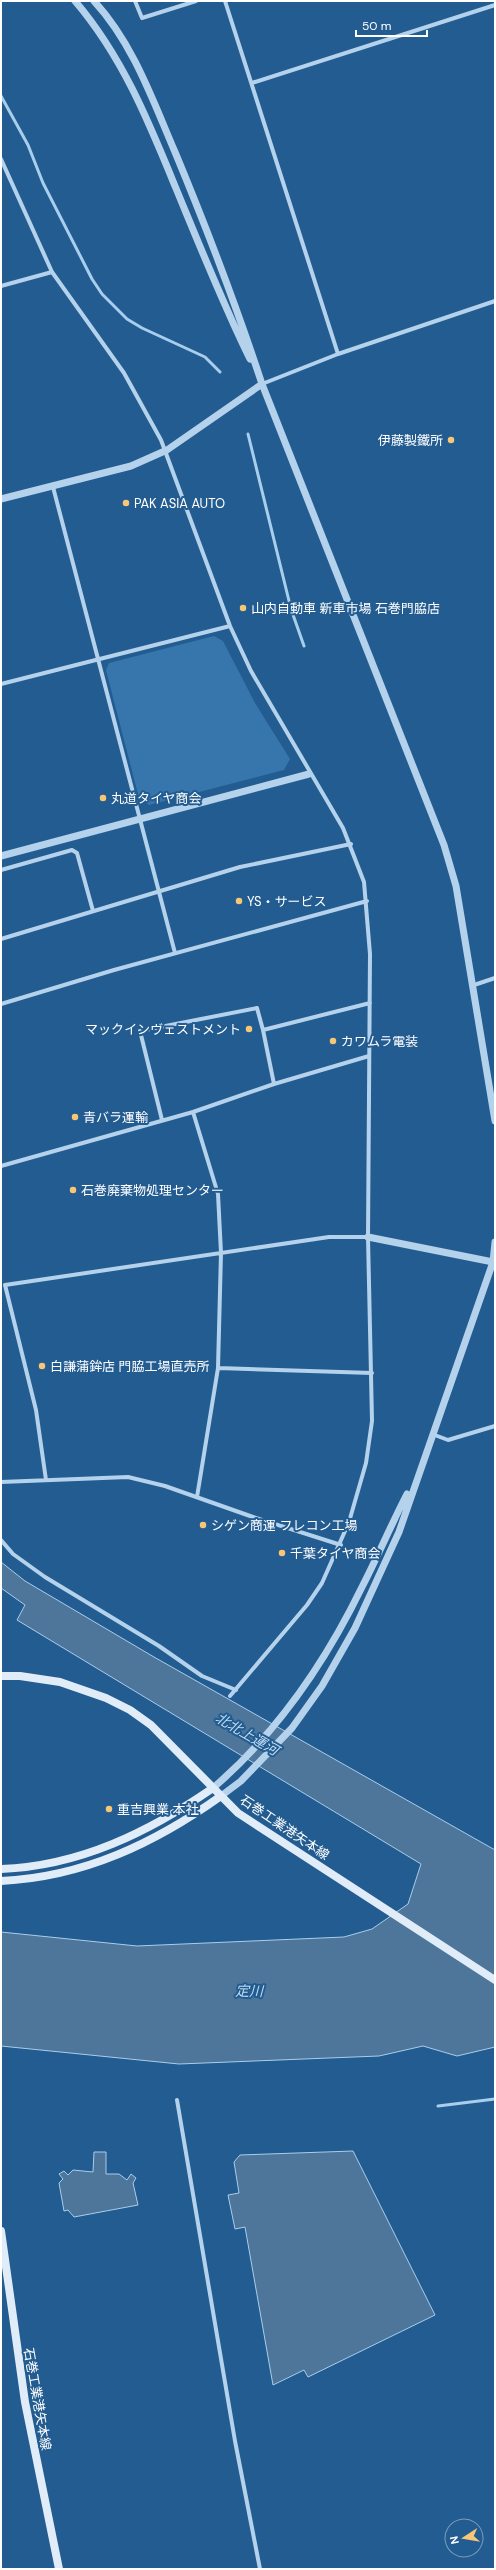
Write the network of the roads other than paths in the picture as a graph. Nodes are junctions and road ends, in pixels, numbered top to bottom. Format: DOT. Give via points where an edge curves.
graph roads {
  1 [pos="75,1"];
  2 [pos="94,1"];
  3 [pos="135,1"];
  4 [pos="196,1"];
  5 [pos="225,1"];
  6 [pos="495,5"];
  7 [pos="252,84"];
  8 [pos="1,159"];
  9 [pos="52,272"];
  10 [pos="1,286"];
  11 [pos="495,301"];
  12 [pos="338,354"];
  13 [pos="262,384"];
  14 [pos="167,450"];
  15 [pos="53,487"];
  16 [pos="1,500"];
  17 [pos="230,626"];
  18 [pos="97,660"];
  19 [pos="1,684"];
  20 [pos="309,774"];
  21 [pos="140,819"];
  22 [pos="351,844"];
  23 [pos="1,856"];
  24 [pos="1,870"];
  25 [pos="160,891"];
  26 [pos="367,901"];
  27 [pos="93,911"];
  28 [pos="1,939"];
  29 [pos="175,953"];
  30 [pos="495,978"];
  31 [pos="474,985"];
  32 [pos="370,1003"];
  33 [pos="1,1004"];
  34 [pos="263,1030"];
  35 [pos="369,1056"];
  36 [pos="274,1084"];
  37 [pos="193,1112"];
  38 [pos="162,1120"];
  39 [pos="495,1121"];
  40 [pos="1,1166"];
  41 [pos="368,1237"];
  42 [pos="495,1242"];
  43 [pos="221,1253"];
  44 [pos="494,1263"];
  45 [pos="218,1368"];
  46 [pos="372,1373"];
  47 [pos="495,1426"];
  48 [pos="431,1434"];
  49 [pos="46,1480"];
  50 [pos="415,1480"];
  51 [pos="1,1482"];
  52 [pos="197,1497"];
  53 [pos="1,1540"];
  54 [pos="341,1545"];
  55 [pos="1,1676"];
  56 [pos="236,1690"];
  57 [pos="230,1696"];
  58 [pos="212,1788"];
  59 [pos="221,1796"];
  60 [pos="1,1869"];
  61 [pos="1,1881"];
  62 [pos="495,1980"];
  63 [pos="177,2100"];
  64 [pos="1,2231"];
  65 [pos="59,2569"];
  66 [pos="260,2569"];
  1 -- 13 [label="street" via="97,28 133,86 225,308"];
  2 -- 13 [label="street" via="119,34 152,96 234,300"];
  3 -- 4 [label="street" via="142,18"];
  5 -- 7 [label="street"];
  6 -- 7 [label="street"];
  7 -- 12 [label="street"];
  8 -- 9 [label="street"];
  9 -- 10 [label="street"];
  9 -- 14 [label="street" via="124,373"];
  11 -- 12 [label="street"];
  12 -- 13 [label="street"];
  13 -- 14 [label="street"];
  13 -- 31 [label="street" via="444,846 456,886"];
  14 -- 15 [label="street" via="131,466"];
  14 -- 17 [label="street"];
  15 -- 16 [label="street"];
  15 -- 18 [label="street"];
  17 -- 18 [label="street"];
  17 -- 20 [label="street" via="251,670"];
  18 -- 19 [label="street"];
  18 -- 21 [label="street"];
  20 -- 21 [label="street"];
  20 -- 22 [label="street"];
  21 -- 23 [label="street"];
  21 -- 25 [label="street"];
  22 -- 25 [label="street" via="240,868"];
  22 -- 26 [label="street" via="364,882"];
  24 -- 27 [label="street" via="72,850 77,853"];
  25 -- 27 [label="street"];
  25 -- 29 [label="street"];
  26 -- 29 [label="street"];
  26 -- 32 [label="street"];
  27 -- 28 [label="street"];
  29 -- 33 [label="street"];
  30 -- 31 [label="street"];
  31 -- 39 [label="street"];
  32 -- 34 [label="street"];
  32 -- 35 [label="street"];
  34 -- 36 [label="street"];
  34 -- 38 [label="street" via="257,1008 140,1031"];
  35 -- 36 [label="street"];
  35 -- 41 [label="street"];
  36 -- 37 [label="street"];
  37 -- 38 [label="street"];
  37 -- 43 [label="street" via="218,1194"];
  38 -- 40 [label="street"];
  41 -- 43 [label="street" via="329,1237"];
  41 -- 44 [label="street"];
  41 -- 46 [label="street"];
  42 -- 44 [label="street"];
  43 -- 45 [label="street"];
  43 -- 49 [label="street" via="4,1284 36,1410"];
  44 -- 48 [label="street"];
  45 -- 46 [label="street"];
  45 -- 52 [label="street"];
  46 -- 54 [label="street" via="372,1421 366,1463"];
  47 -- 48 [label="street" via="448,1440"];
  48 -- 50 [label="street"];
  49 -- 51 [label="street"];
  49 -- 52 [label="street" via="128,1477"];
  50 -- 58 [label="street" via="388,1528 363,1587 338,1635 308,1685 240,1764"];
  50 -- 59 [label="street" via="399,1532 355,1628 322,1686 292,1728 251,1772"];
  52 -- 54 [label="street"];
  53 -- 56 [label="street" via="13,1554 45,1577 159,1646 202,1676"];
  54 -- 56 [label="street" via="307,1605"];
  55 -- 58 [label="main road, 石巻工業港矢本線" via="60,1682 106,1698 130,1710 151,1725"];
  56 -- 57 [label="street"];
  58 -- 59 [label="main road, 石巻工業港矢本線"];
  58 -- 60 [label="main road" via="130,1838 51,1863"];
  59 -- 61 [label="main road" via="176,1827 142,1846 102,1862 40,1878"];
  59 -- 62 [label="main road, 石巻工業港矢本線" via="238,1813"];
  63 -- 66 [label="street" via="235,2441"];
  64 -- 65 [label="main road, 石巻工業港矢本線" via="25,2402"];
}
